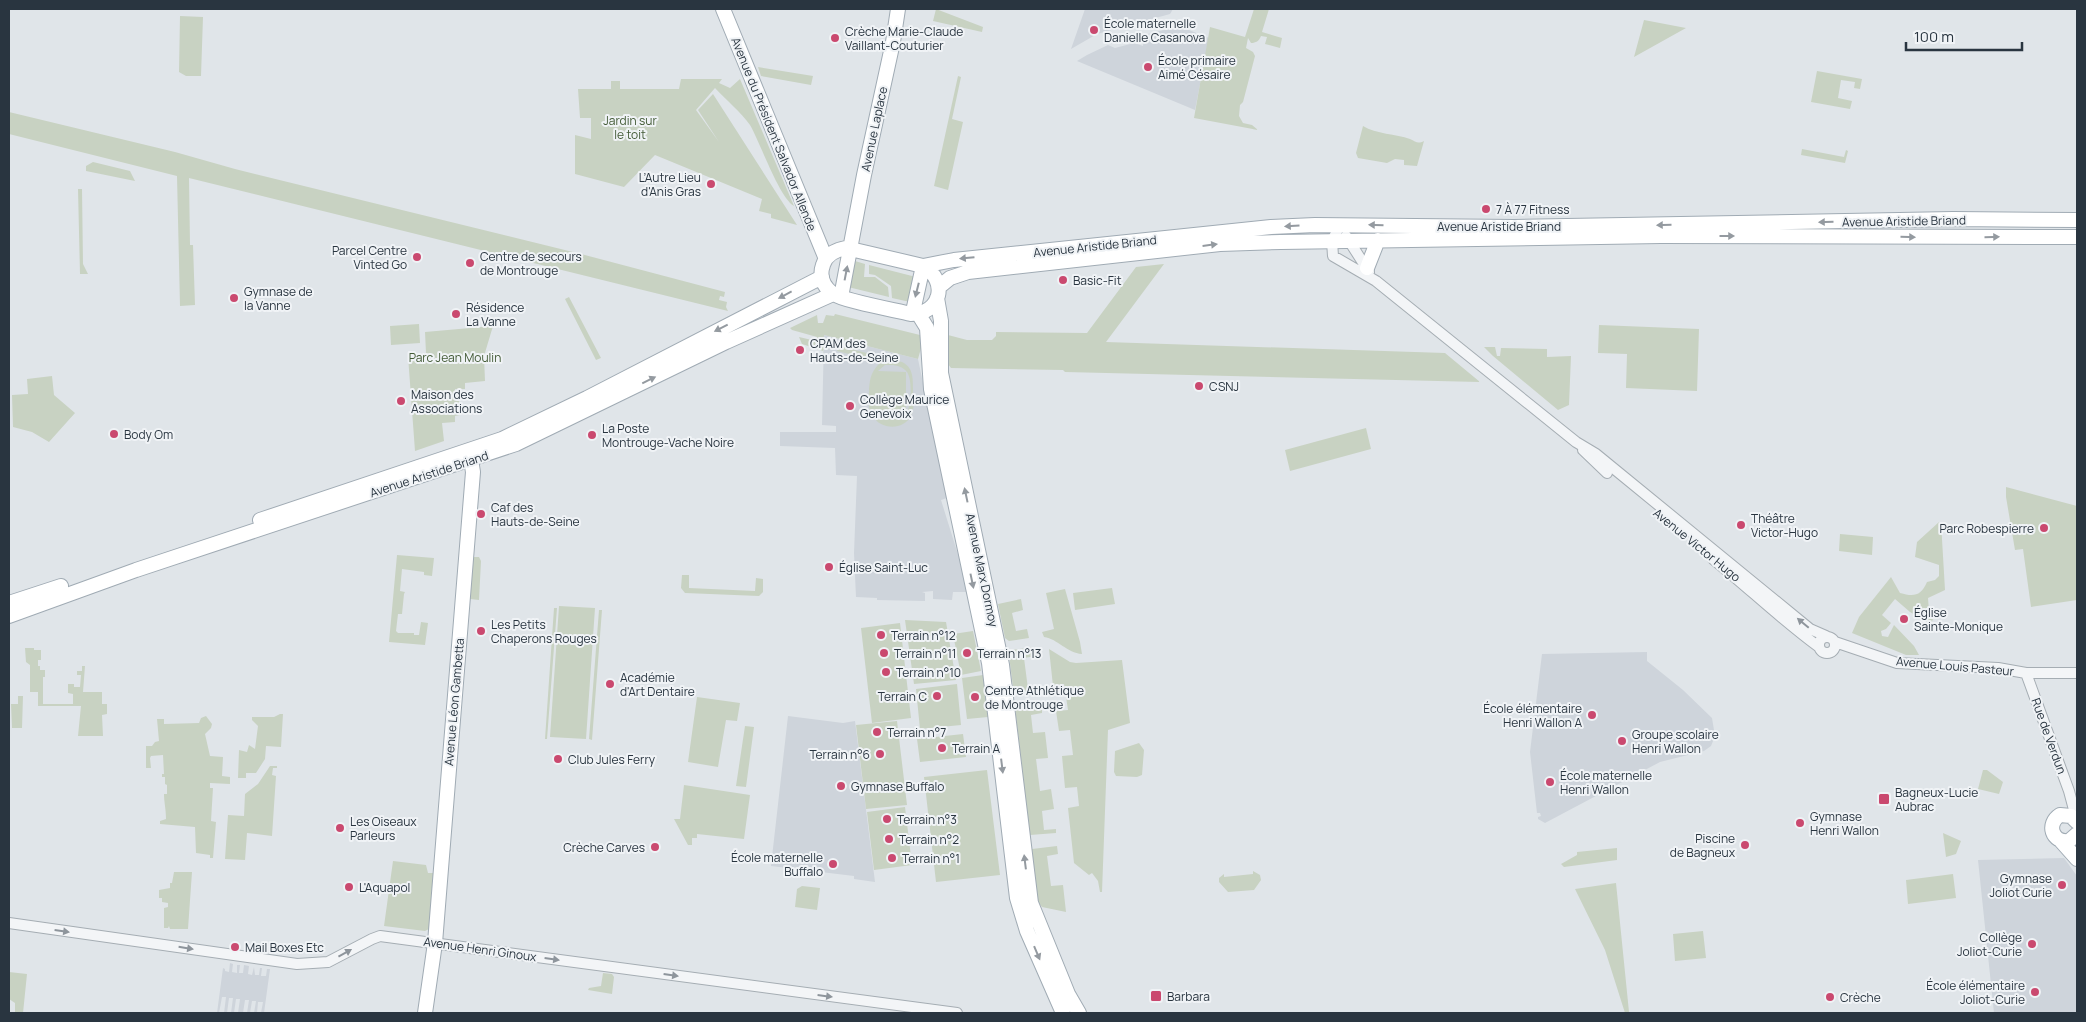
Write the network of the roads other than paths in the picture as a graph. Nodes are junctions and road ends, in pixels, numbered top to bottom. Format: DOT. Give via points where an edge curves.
graph roads {
  1 [pos="723,9"];
  2 [pos="898,9"];
  3 [pos="1945,220"];
  4 [pos="2077,220"];
  5 [pos="1340,225"];
  6 [pos="2077,237"];
  7 [pos="1944,238"];
  8 [pos="1378,240"];
  9 [pos="1332,241"];
  10 [pos="1348,241"];
  11 [pos="850,249"];
  12 [pos="826,259"];
  13 [pos="923,266"];
  14 [pos="1367,268"];
  15 [pos="822,276"];
  16 [pos="1376,281"];
  17 [pos="938,293"];
  18 [pos="837,295"];
  19 [pos="918,314"];
  20 [pos="936,374"];
  21 [pos="1576,442"];
  22 [pos="471,460"];
  23 [pos="12,603"];
  24 [pos="9,616"];
  25 [pos="1830,639"];
  26 [pos="1819,647"];
  27 [pos="2026,673"];
  28 [pos="2077,673"];
  29 [pos="2073,819"];
  30 [pos="2077,834"];
  31 [pos="2061,841"];
  32 [pos="2077,859"];
  33 [pos="1026,909"];
  34 [pos="9,923"];
  35 [pos="435,943"];
  36 [pos="425,1013"];
  37 [pos="957,1013"];
  38 [pos="1063,1013"];
  39 [pos="1079,1013"];
  1 -- 12 [label="main road, Avenue du Président Salvador Allende"];
  2 -- 11 [label="main road, Avenue Laplace"];
  3 -- 4 [label="main road, Avenue Aristide Briand"];
  3 -- 5 [label="main road, Avenue Aristide Briand, one-way" via="1595,226"];
  3 -- 7 [label="main road"];
  5 -- 9 [label="street"];
  5 -- 10 [label="street, Avenue Victor Hugo"];
  5 -- 13 [label="main road, Avenue Aristide Briand, one-way" via="1271,227 954,260"];
  7 -- 6 [label="main road, Avenue Aristide Briand, one-way"];
  8 -- 7 [label="main road, Avenue Aristide Briand, one-way" via="1661,236"];
  8 -- 10 [label="main road, Avenue Aristide Briand"];
  8 -- 14 [label="main road"];
  9 -- 10 [label="main road, Avenue Aristide Briand"];
  9 -- 16 [label="street, Avenue Victor Hugo" via="1333,256"];
  17 -- 9 [label="main road, Avenue Aristide Briand, one-way" via="947,280 958,275 1020,266 1220,244"];
  10 -- 14 [label="street, Avenue Victor Hugo"];
  11 -- 12 [label="main road" via="835,251"];
  11 -- 13 [label="main road, Avenue Aristide Briand"];
  18 -- 11 [label="main road, Avenue Laplace, one-way"];
  12 -- 15 [label="main road"];
  13 -- 17 [label="main road" via="933,274"];
  13 -- 19 [label="main road, one-way" via="914,303"];
  14 -- 16 [label="street, Avenue Victor Hugo"];
  15 -- 18 [label="main road" via="824,285"];
  15 -- 23 [label="main road, Avenue Aristide Briand, one-way" via="502,439"];
  16 -- 21 [label="street, Avenue Victor Hugo"];
  17 -- 19 [label="main road, Avenue Aristide Briand" via="930,309"];
  17 -- 20 [label="main road, Avenue Marx Dormoy" via="940,321"];
  18 -- 19 [label="main road"];
  22 -- 18 [label="main road, Avenue Aristide Briand, one-way" via="516,444 726,342"];
  19 -- 20 [label="main road, Avenue Marx Dormoy" via="927,328"];
  20 -- 33 [label="main road, Avenue Marx Dormoy" via="1002,665 1029,895"];
  25 -- 21 [label="street, Avenue Victor Hugo, one-way" via="1810,629 1596,454"];
  21 -- 26 [label="street, Avenue Victor Hugo" via="1592,460"];
  22 -- 24 [label="main road, Avenue Aristide Briand" via="145,567"];
  22 -- 35 [label="main road, Avenue Léon Gambetta"];
  25 -- 26 [label="street" via="1820,640"];
  25 -- 26 [label="street" via="1835,648 1829,653"];
  25 -- 27 [label="street, Avenue Louis Pasteur" via="1897,663 1998,668"];
  27 -- 28 [label="street, Avenue Louis Pasteur"];
  27 -- 29 [label="street, Rue de Verdun" via="2070,799"];
  29 -- 31 [label="main road" via="2057,817 2052,824 2053,834"];
  30 -- 31 [label="main road" via="2069,841"];
  31 -- 32 [label="main road"];
  33 -- 38 [label="main road, Avenue Marx Dormoy, one-way"];
  33 -- 39 [label="main road, Avenue Marx Dormoy"];
  34 -- 35 [label="street, Avenue Henri Ginoux, one-way" via="297,964 328,962 380,936"];
  35 -- 36 [label="main road, Avenue Léon Gambetta"];
  35 -- 37 [label="street, Avenue Henri Ginoux, one-way"];
}
